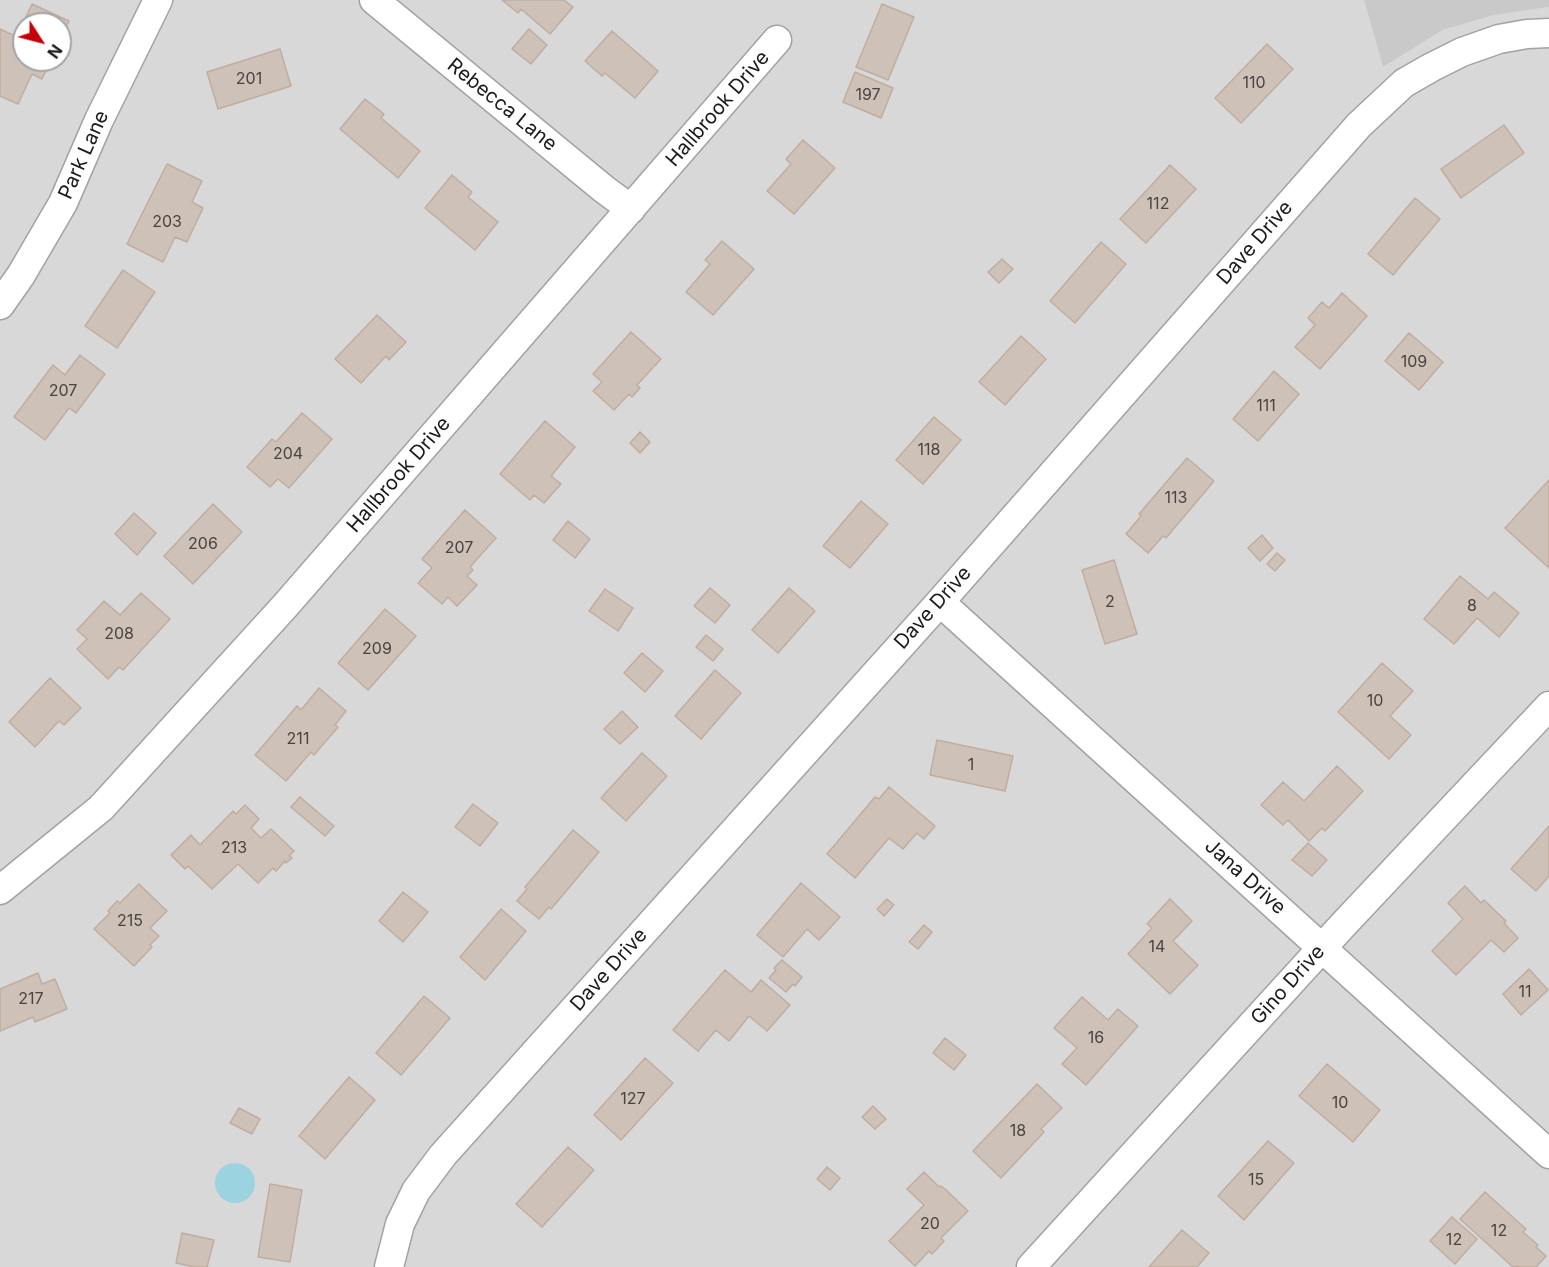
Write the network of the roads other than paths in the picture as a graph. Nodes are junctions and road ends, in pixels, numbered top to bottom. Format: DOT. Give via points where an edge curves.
graph roads {
  1 [pos="158,0"];
  2 [pos="374,0"];
  3 [pos="1549,33"];
  4 [pos="777,40"];
  5 [pos="631,209"];
  6 [pos="0,305"];
  7 [pos="940,602"];
  8 [pos="1549,706"];
  9 [pos="0,890"];
  10 [pos="1322,948"];
  11 [pos="1549,1154"];
  12 [pos="388,1267"];
  13 [pos="1031,1267"];
  1 -- 6 [label="street, Park Lane" via="63,203"];
  2 -- 5 [label="street, Rebecca Lane"];
  3 -- 7 [label="street, Dave Drive" via="1499,39 1462,52 1404,83 1380,104"];
  4 -- 5 [label="street, Hallbrook Drive"];
  5 -- 9 [label="street, Hallbrook Drive" via="285,606 101,808"];
  7 -- 10 [label="street, Jana Drive"];
  7 -- 12 [label="street, Dave Drive" via="443,1155 416,1191 400,1224"];
  8 -- 10 [label="street, Gino Drive"];
  10 -- 11 [label="street, Jana Drive"];
  10 -- 13 [label="street, Gino Drive"];
}
